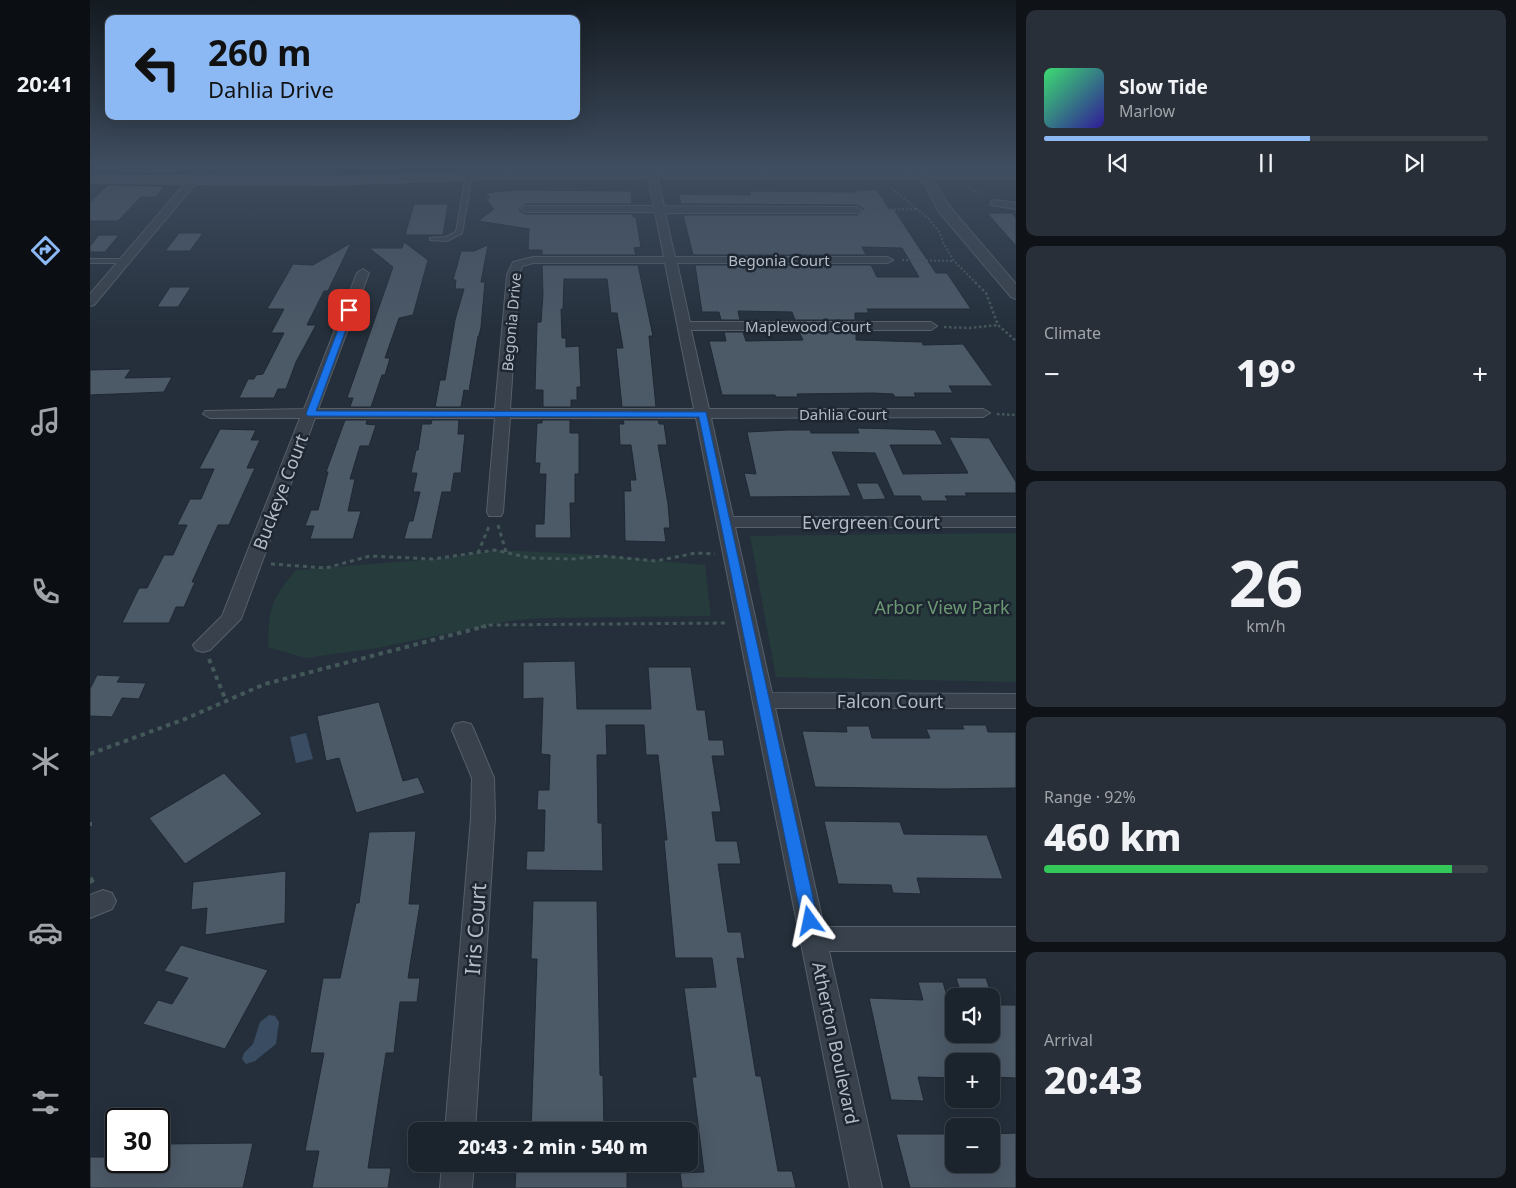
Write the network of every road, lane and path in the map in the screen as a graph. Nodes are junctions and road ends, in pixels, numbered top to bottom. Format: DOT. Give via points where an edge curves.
graph roads {
  1 [pos="159,220"];
  2 [pos="461,220"];
  3 [pos="662,220"];
  4 [pos="927,220"];
  5 [pos="954,220"];
  6 [pos="965,220"];
  7 [pos="432,239"];
  8 [pos="671,260"];
  9 [pos="887,260"];
  10 [pos="90,261"];
  11 [pos="125,261"];
  12 [pos="954,261"];
  13 [pos="363,273"];
  14 [pos="1016,283"];
  15 [pos="1016,294"];
  16 [pos="92,297"];
  17 [pos="998,325"];
  18 [pos="685,326"];
  19 [pos="931,326"];
  20 [pos="1016,341"];
  21 [pos="983,413"];
  22 [pos="210,414"];
  23 [pos="311,414"];
  24 [pos="504,414"];
  25 [pos="703,414"];
  26 [pos="495,512"];
  27 [pos="726,522"];
  28 [pos="1016,522"];
  29 [pos="478,552"];
  30 [pos="506,553"];
  31 [pos="733,554"];
  32 [pos="252,563"];
  33 [pos="747,623"];
  34 [pos="203,645"];
  35 [pos="764,700"];
  36 [pos="226,701"];
  37 [pos="1016,701"];
  38 [pos="463,730"];
  39 [pos="90,754"];
  40 [pos="90,822"];
  41 [pos="90,826"];
  42 [pos="814,939"];
  43 [pos="1016,939"];
  44 [pos="461,1122"];
  45 [pos="457,1172"];
  46 [pos="456,1188"];
  47 [pos="866,1188"];
  1 -- 11 [label="street"];
  2 -- 7 [label="lane" via="459,233 447,239"];
  3 -- 8 [label="street, Atherton Boulevard"];
  4 -- 12 [label="path" via="940,233"];
  5 -- 15 [label="street"];
  6 -- 14 [label="street" via="992,248"];
  8 -- 9 [label="street, Begonia Court"];
  8 -- 18 [label="street, Atherton Boulevard"];
  8 -- 24 [label="street, Begonia Drive" via="533,260 517,264 513,275"];
  9 -- 12 [label="path"];
  10 -- 11 [label="lane"];
  11 -- 16 [label="street"];
  12 -- 17 [label="path" via="986,293"];
  13 -- 23 [label="street, Buckeye Court"];
  17 -- 19 [label="path" via="969,328"];
  17 -- 20 [label="path"];
  18 -- 19 [label="street, Maplewood Court"];
  18 -- 25 [label="street, Atherton Boulevard"];
  21 -- 25 [label="street, Dahlia Court"];
  22 -- 23 [label="street, Dahlia Court"];
  23 -- 24 [label="street, Dahlia Court"];
  23 -- 32 [label="street, Buckeye Court"];
  24 -- 25 [label="street, Dahlia Court"];
  24 -- 26 [label="street"];
  25 -- 27 [label="street, Atherton Boulevard"];
  26 -- 29 [label="path"];
  26 -- 30 [label="path"];
  27 -- 28 [label="street, Evergreen Court"];
  27 -- 31 [label="street, Atherton Boulevard"];
  29 -- 30 [label="path" via="495,550"];
  29 -- 32 [label="path" via="433,560 370,556 326,568"];
  30 -- 31 [label="path" via="530,558 603,556 656,561 696,553"];
  31 -- 33 [label="street, Atherton Boulevard"];
  32 -- 34 [label="street, Buckeye Court" via="230,620"];
  33 -- 35 [label="street, Atherton Boulevard"];
  33 -- 36 [label="path" via="490,624 265,684"];
  34 -- 36 [label="path"];
  35 -- 37 [label="street, Falcon Court"];
  35 -- 42 [label="street, Atherton Boulevard"];
  36 -- 39 [label="path"];
  38 -- 44 [label="street, Iris Court" via="483,778 484,818"];
  40 -- 41 [label="path"];
  42 -- 43 [label="street"];
  42 -- 47 [label="street, Atherton Boulevard"];
  45 -- 46 [label="street"];
}
